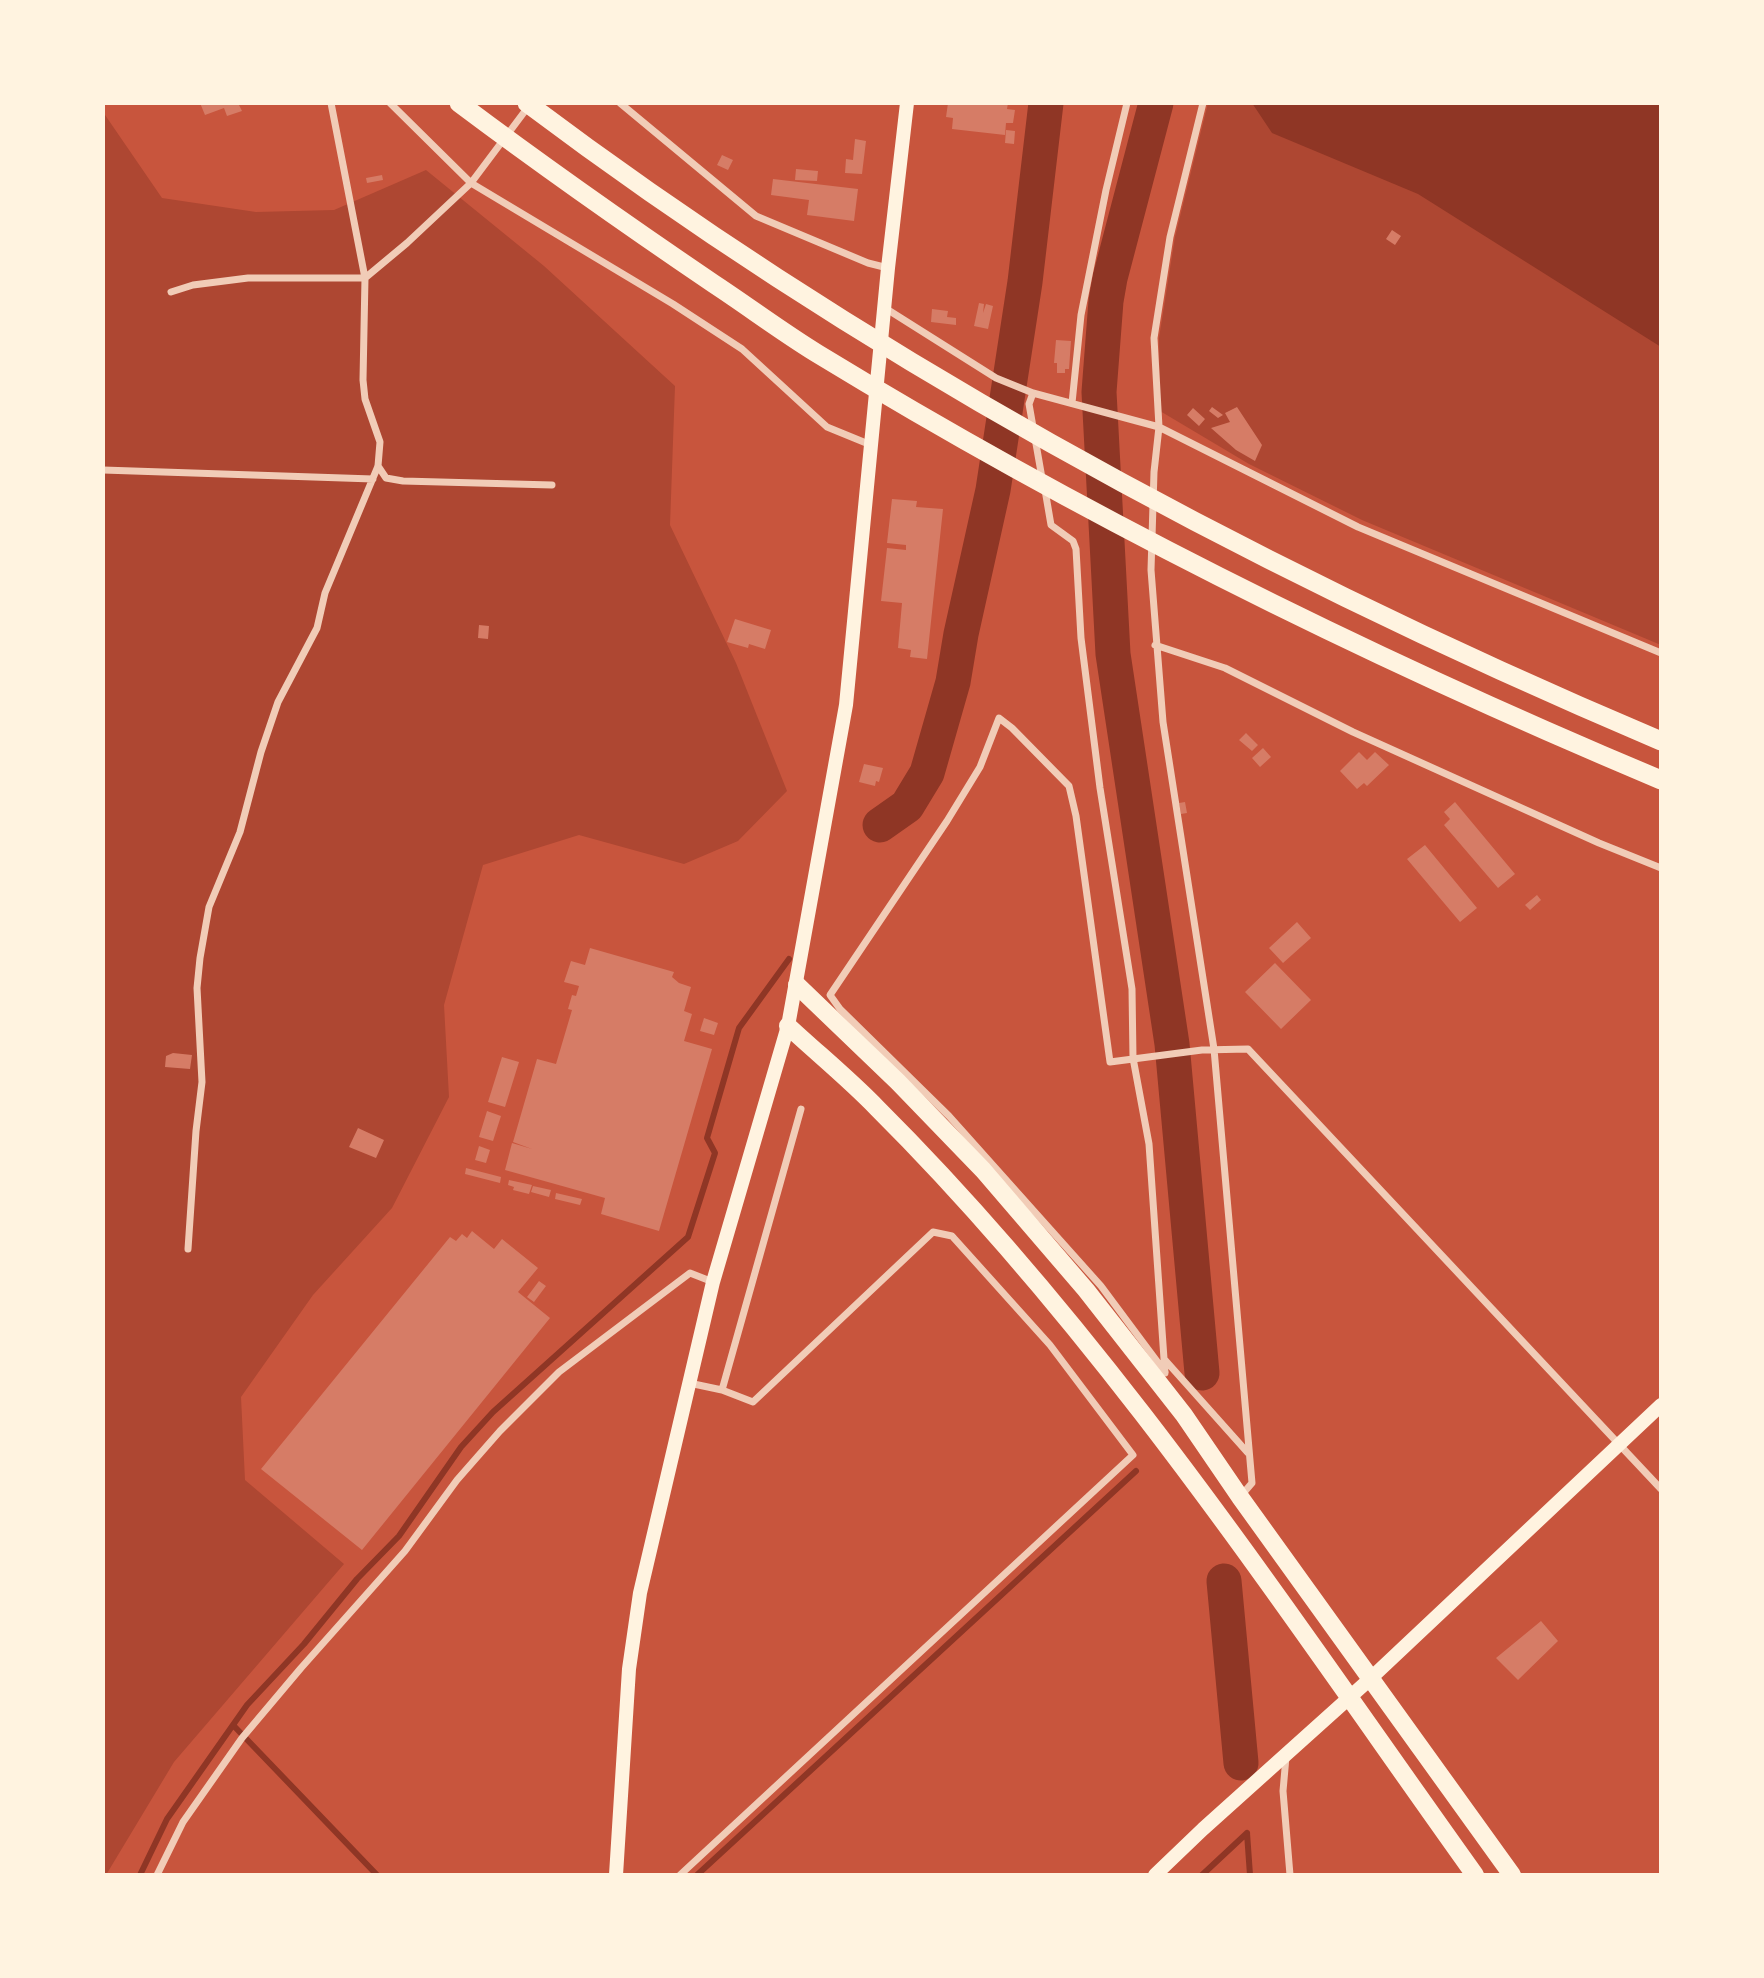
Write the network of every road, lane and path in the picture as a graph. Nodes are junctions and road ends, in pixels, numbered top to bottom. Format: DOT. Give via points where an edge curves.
graph roads {
  1 [pos="331,103"];
  2 [pos="390,103"];
  3 [pos="459,103"];
  4 [pos="529,103"];
  5 [pos="620,103"];
  6 [pos="907,103"];
  7 [pos="1128,103"];
  8 [pos="1203,103"];
  9 [pos="471,183"];
  10 [pos="888,268"];
  11 [pos="365,278"];
  12 [pos="171,292"];
  13 [pos="884,308"];
  14 [pos="1033,393"];
  15 [pos="1072,403"];
  16 [pos="1159,427"];
  17 [pos="871,445"];
  18 [pos="378,466"];
  19 [pos="103,470"];
  20 [pos="373,479"];
  21 [pos="552,485"];
  22 [pos="1155,645"];
  23 [pos="1661,653"];
  24 [pos="1588,710"];
  25 [pos="1661,734"];
  26 [pos="1661,741"];
  27 [pos="1661,780"];
  28 [pos="1661,868"];
  29 [pos="797,985"];
  30 [pos="788,1026"];
  31 [pos="1214,1049"];
  32 [pos="1137,1057"];
  33 [pos="801,1109"];
  34 [pos="188,1249"];
  35 [pos="713,1282"];
  36 [pos="1165,1359"];
  37 [pos="1164,1380"];
  38 [pos="690,1383"];
  39 [pos="722,1390"];
  40 [pos="1661,1405"];
  41 [pos="1619,1444"];
  42 [pos="1249,1454"];
  43 [pos="1661,1489"];
  44 [pos="1240,1497"];
  45 [pos="1370,1679"];
  46 [pos="1348,1698"];
  47 [pos="1286,1754"];
  48 [pos="157,1875"];
  49 [pos="616,1875"];
  50 [pos="680,1875"];
  51 [pos="1155,1875"];
  52 [pos="1290,1875"];
  53 [pos="1475,1875"];
  54 [pos="1512,1875"];
  1 -- 11 [label="street"];
  2 -- 9 [label="street"];
  3 -- 27 [label="highway" via="577,191 815,352 1015,470 1357,645"];
  4 -- 9 [label="street"];
  4 -- 24 [label="highway" via="600,158 819,304 1032,433 1373,611"];
  5 -- 10 [label="street" via="756,216"];
  6 -- 10 [label="main road"];
  7 -- 15 [label="street" via="1081,315"];
  8 -- 16 [label="street" via="1170,237 1154,338"];
  9 -- 11 [label="street"];
  9 -- 17 [label="street" via="731,341 827,427"];
  10 -- 13 [label="main road"];
  11 -- 12 [label="street" via="248,278"];
  11 -- 18 [label="street" via="363,380 380,443"];
  13 -- 14 [label="street" via="996,378"];
  13 -- 17 [label="main road"];
  14 -- 15 [label="street"];
  14 -- 32 [label="street" via="1029,404 1051,525 1073,541 1076,549 1100,788 1132,989"];
  15 -- 16 [label="street"];
  16 -- 22 [label="street" via="1151,570"];
  16 -- 23 [label="street" via="1358,527"];
  17 -- 29 [label="main road" via="846,705"];
  18 -- 20 [label="street"];
  18 -- 21 [label="street" via="386,478 403,481"];
  19 -- 20 [label="street"];
  20 -- 34 [label="street" via="325,593 317,628 278,702 240,832 209,907 197,988 202,1082"];
  22 -- 28 [label="street" via="1225,668 1353,732"];
  22 -- 31 [label="street"];
  24 -- 25 [label="highway"];
  24 -- 26 [label="highway"];
  29 -- 30 [label="main road"];
  29 -- 37 [label="highway" via="983,1170"];
  30 -- 35 [label="main road"];
  30 -- 46 [label="highway" via="876,1107 1059,1310 1158,1435"];
  31 -- 32 [label="street"];
  31 -- 41 [label="street" via="1248,1049"];
  31 -- 42 [label="street"];
  32 -- 36 [label="street" via="1149,1144"];
  32 -- 37 [label="street" via="1110,1062 1069,786 999,718 980,767 830,995 949,1116 1101,1286"];
  33 -- 39 [label="street"];
  35 -- 38 [label="main road"];
  35 -- 48 [label="street" via="690,1273 559,1372 500,1431 405,1551 242,1738 183,1822"];
  36 -- 37 [label="street"];
  36 -- 42 [label="street"];
  37 -- 44 [label="highway"];
  38 -- 39 [label="street"];
  38 -- 49 [label="main road" via="638,1606 629,1669"];
  39 -- 50 [label="street" via="753,1402 933,1232 952,1236 1049,1345 1133,1455"];
  40 -- 41 [label="main road"];
  41 -- 43 [label="street"];
  41 -- 45 [label="main road"];
  42 -- 44 [label="street" via="1252,1483"];
  44 -- 45 [label="highway"];
  45 -- 46 [label="main road"];
  45 -- 54 [label="highway"];
  46 -- 47 [label="main road"];
  46 -- 53 [label="highway"];
  47 -- 51 [label="main road"];
  47 -- 52 [label="street" via="1283,1791"];
}
